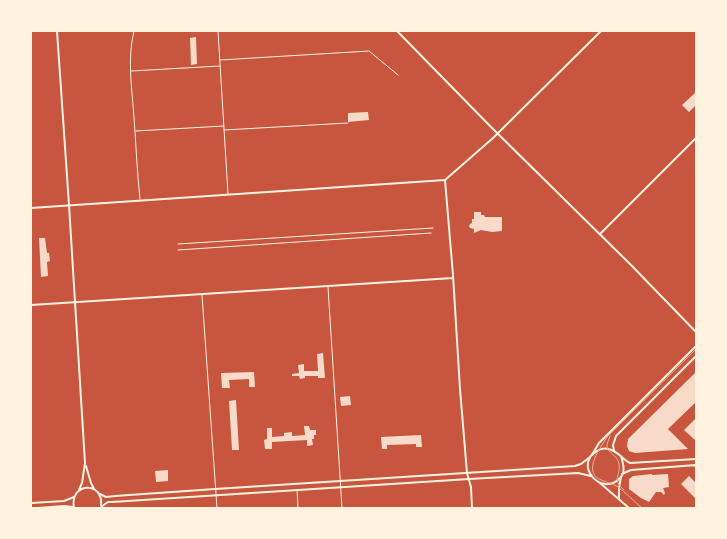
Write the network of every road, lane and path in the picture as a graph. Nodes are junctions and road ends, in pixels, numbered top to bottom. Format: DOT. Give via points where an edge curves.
graph roads {
  1 [pos="57,31"];
  2 [pos="134,31"];
  3 [pos="218,31"];
  4 [pos="397,31"];
  5 [pos="601,31"];
  6 [pos="220,60"];
  7 [pos="220,66"];
  8 [pos="131,71"];
  9 [pos="398,75"];
  10 [pos="348,123"];
  11 [pos="224,126"];
  12 [pos="224,130"];
  13 [pos="135,131"];
  14 [pos="498,133"];
  15 [pos="696,138"];
  16 [pos="445,180"];
  17 [pos="228,195"];
  18 [pos="140,200"];
  19 [pos="69,204"];
  20 [pos="31,208"];
  21 [pos="433,228"];
  22 [pos="431,233"];
  23 [pos="600,234"];
  24 [pos="178,244"];
  25 [pos="178,250"];
  26 [pos="453,278"];
  27 [pos="328,286"];
  28 [pos="202,294"];
  29 [pos="75,302"];
  30 [pos="31,305"];
  31 [pos="696,332"];
  32 [pos="696,346"];
  33 [pos="696,356"];
  34 [pos="614,451"];
  35 [pos="591,456"];
  36 [pos="620,456"];
  37 [pos="696,458"];
  38 [pos="85,463"];
  39 [pos="696,466"];
  40 [pos="467,473"];
  41 [pos="591,476"];
  42 [pos="622,476"];
  43 [pos="469,479"];
  44 [pos="340,481"];
  45 [pos="600,484"];
  46 [pos="341,487"];
  47 [pos="94,489"];
  48 [pos="215,489"];
  49 [pos="79,490"];
  50 [pos="297,490"];
  51 [pos="100,494"];
  52 [pos="216,495"];
  53 [pos="74,496"];
  54 [pos="619,499"];
  55 [pos="31,502"];
  56 [pos="48,507"];
  57 [pos="101,507"];
  58 [pos="38,508"];
  59 [pos="74,508"];
  60 [pos="217,508"];
  61 [pos="298,508"];
  62 [pos="342,508"];
  63 [pos="472,508"];
  64 [pos="629,508"];
  1 -- 19 [label="main road"];
  2 -- 8 [label="street"];
  3 -- 6 [label="street"];
  4 -- 14 [label="main road"];
  5 -- 14 [label="main road"];
  6 -- 7 [label="street"];
  6 -- 9 [label="street" via="369,51"];
  7 -- 8 [label="street"];
  7 -- 11 [label="street"];
  8 -- 13 [label="street"];
  10 -- 12 [label="street"];
  11 -- 12 [label="street"];
  11 -- 13 [label="street"];
  12 -- 17 [label="street"];
  13 -- 18 [label="street"];
  14 -- 16 [label="main road"];
  14 -- 23 [label="main road"];
  15 -- 23 [label="main road"];
  16 -- 17 [label="main road"];
  16 -- 26 [label="main road"];
  17 -- 18 [label="main road"];
  18 -- 19 [label="main road"];
  19 -- 20 [label="main road"];
  19 -- 29 [label="main road"];
  21 -- 24 [label="street"];
  22 -- 25 [label="street"];
  23 -- 31 [label="main road"];
  26 -- 27 [label="main road"];
  26 -- 40 [label="main road"];
  27 -- 28 [label="main road"];
  27 -- 44 [label="street"];
  28 -- 29 [label="main road"];
  28 -- 48 [label="street"];
  29 -- 30 [label="main road"];
  29 -- 38 [label="main road"];
  32 -- 35 [label="main road" via="599,443"];
  33 -- 34 [label="main road" via="616,436"];
  34 -- 35 [label="main road" via="607,448"];
  34 -- 36 [label="main road"];
  35 -- 40 [label="main road" via="575,466"];
  35 -- 41 [label="main road" via="588,468"];
  36 -- 37 [label="main road" via="630,463"];
  36 -- 42 [label="main road"];
  38 -- 47 [label="main road"];
  38 -- 49 [label="main road"];
  39 -- 42 [label="main road" via="631,470"];
  40 -- 43 [label="main road"];
  40 -- 44 [label="main road"];
  41 -- 43 [label="main road" via="578,473"];
  41 -- 45 [label="main road"];
  42 -- 45 [label="main road" via="611,484"];
  42 -- 54 [label="main road"];
  43 -- 46 [label="main road"];
  43 -- 63 [label="main road"];
  44 -- 46 [label="street"];
  44 -- 48 [label="main road"];
  45 -- 54 [label="main road"];
  46 -- 50 [label="main road"];
  46 -- 62 [label="street"];
  47 -- 49 [label="main road"];
  47 -- 51 [label="main road"];
  48 -- 51 [label="main road" via="106,497"];
  48 -- 52 [label="street"];
  49 -- 53 [label="main road"];
  50 -- 52 [label="main road"];
  50 -- 61 [label="street"];
  51 -- 57 [label="main road"];
  52 -- 57 [label="main road" via="115,501"];
  52 -- 60 [label="street"];
  53 -- 55 [label="main road" via="64,501"];
  53 -- 59 [label="main road"];
  54 -- 64 [label="main road"];
  56 -- 58 [label="main road"];
  56 -- 59 [label="main road"];
}
